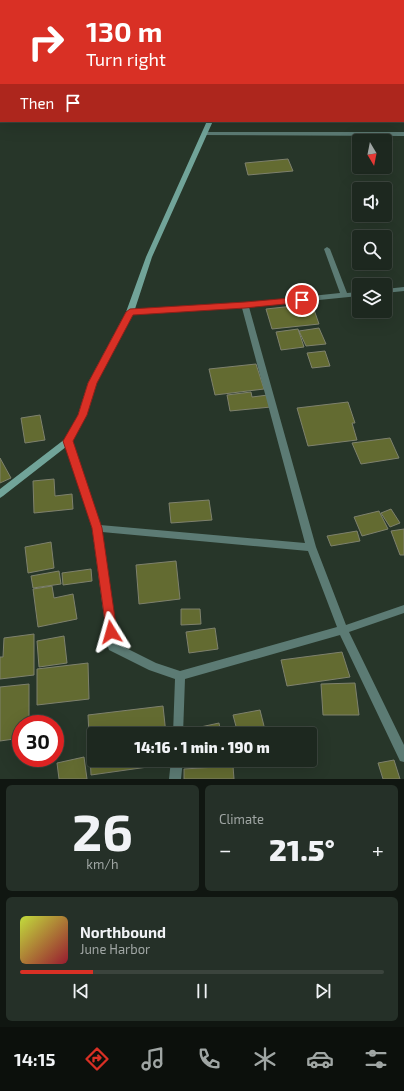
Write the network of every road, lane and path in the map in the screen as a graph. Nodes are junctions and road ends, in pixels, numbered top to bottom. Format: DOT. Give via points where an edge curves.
graph roads {
  1 [pos="210,122"];
  2 [pos="205,134"];
  3 [pos="404,134"];
  4 [pos="327,250"];
  5 [pos="404,289"];
  6 [pos="392,290"];
  7 [pos="352,295"];
  8 [pos="344,296"];
  9 [pos="245,305"];
  10 [pos="130,312"];
  11 [pos="68,441"];
  12 [pos="0,494"];
  13 [pos="97,528"];
  14 [pos="311,546"];
  15 [pos="404,609"];
  16 [pos="343,630"];
  17 [pos="180,676"];
  18 [pos="178,727"];
  19 [pos="404,757"];
  20 [pos="176,767"];
  21 [pos="175,779"];
  1 -- 2 [label="street"];
  2 -- 3 [label="street"];
  2 -- 10 [label="street" via="149,257"];
  4 -- 8 [label="street"];
  5 -- 6 [label="street"];
  7 -- 8 [label="street"];
  8 -- 9 [label="street"];
  9 -- 10 [label="street"];
  9 -- 14 [label="street"];
  10 -- 11 [label="street" via="92,383 82,415"];
  11 -- 12 [label="street"];
  11 -- 13 [label="street"];
  13 -- 14 [label="street"];
  13 -- 17 [label="street" via="113,647 153,667"];
  14 -- 16 [label="street"];
  15 -- 16 [label="street"];
  16 -- 17 [label="street"];
  16 -- 19 [label="street"];
  17 -- 18 [label="street"];
  20 -- 21 [label="street"];
}
